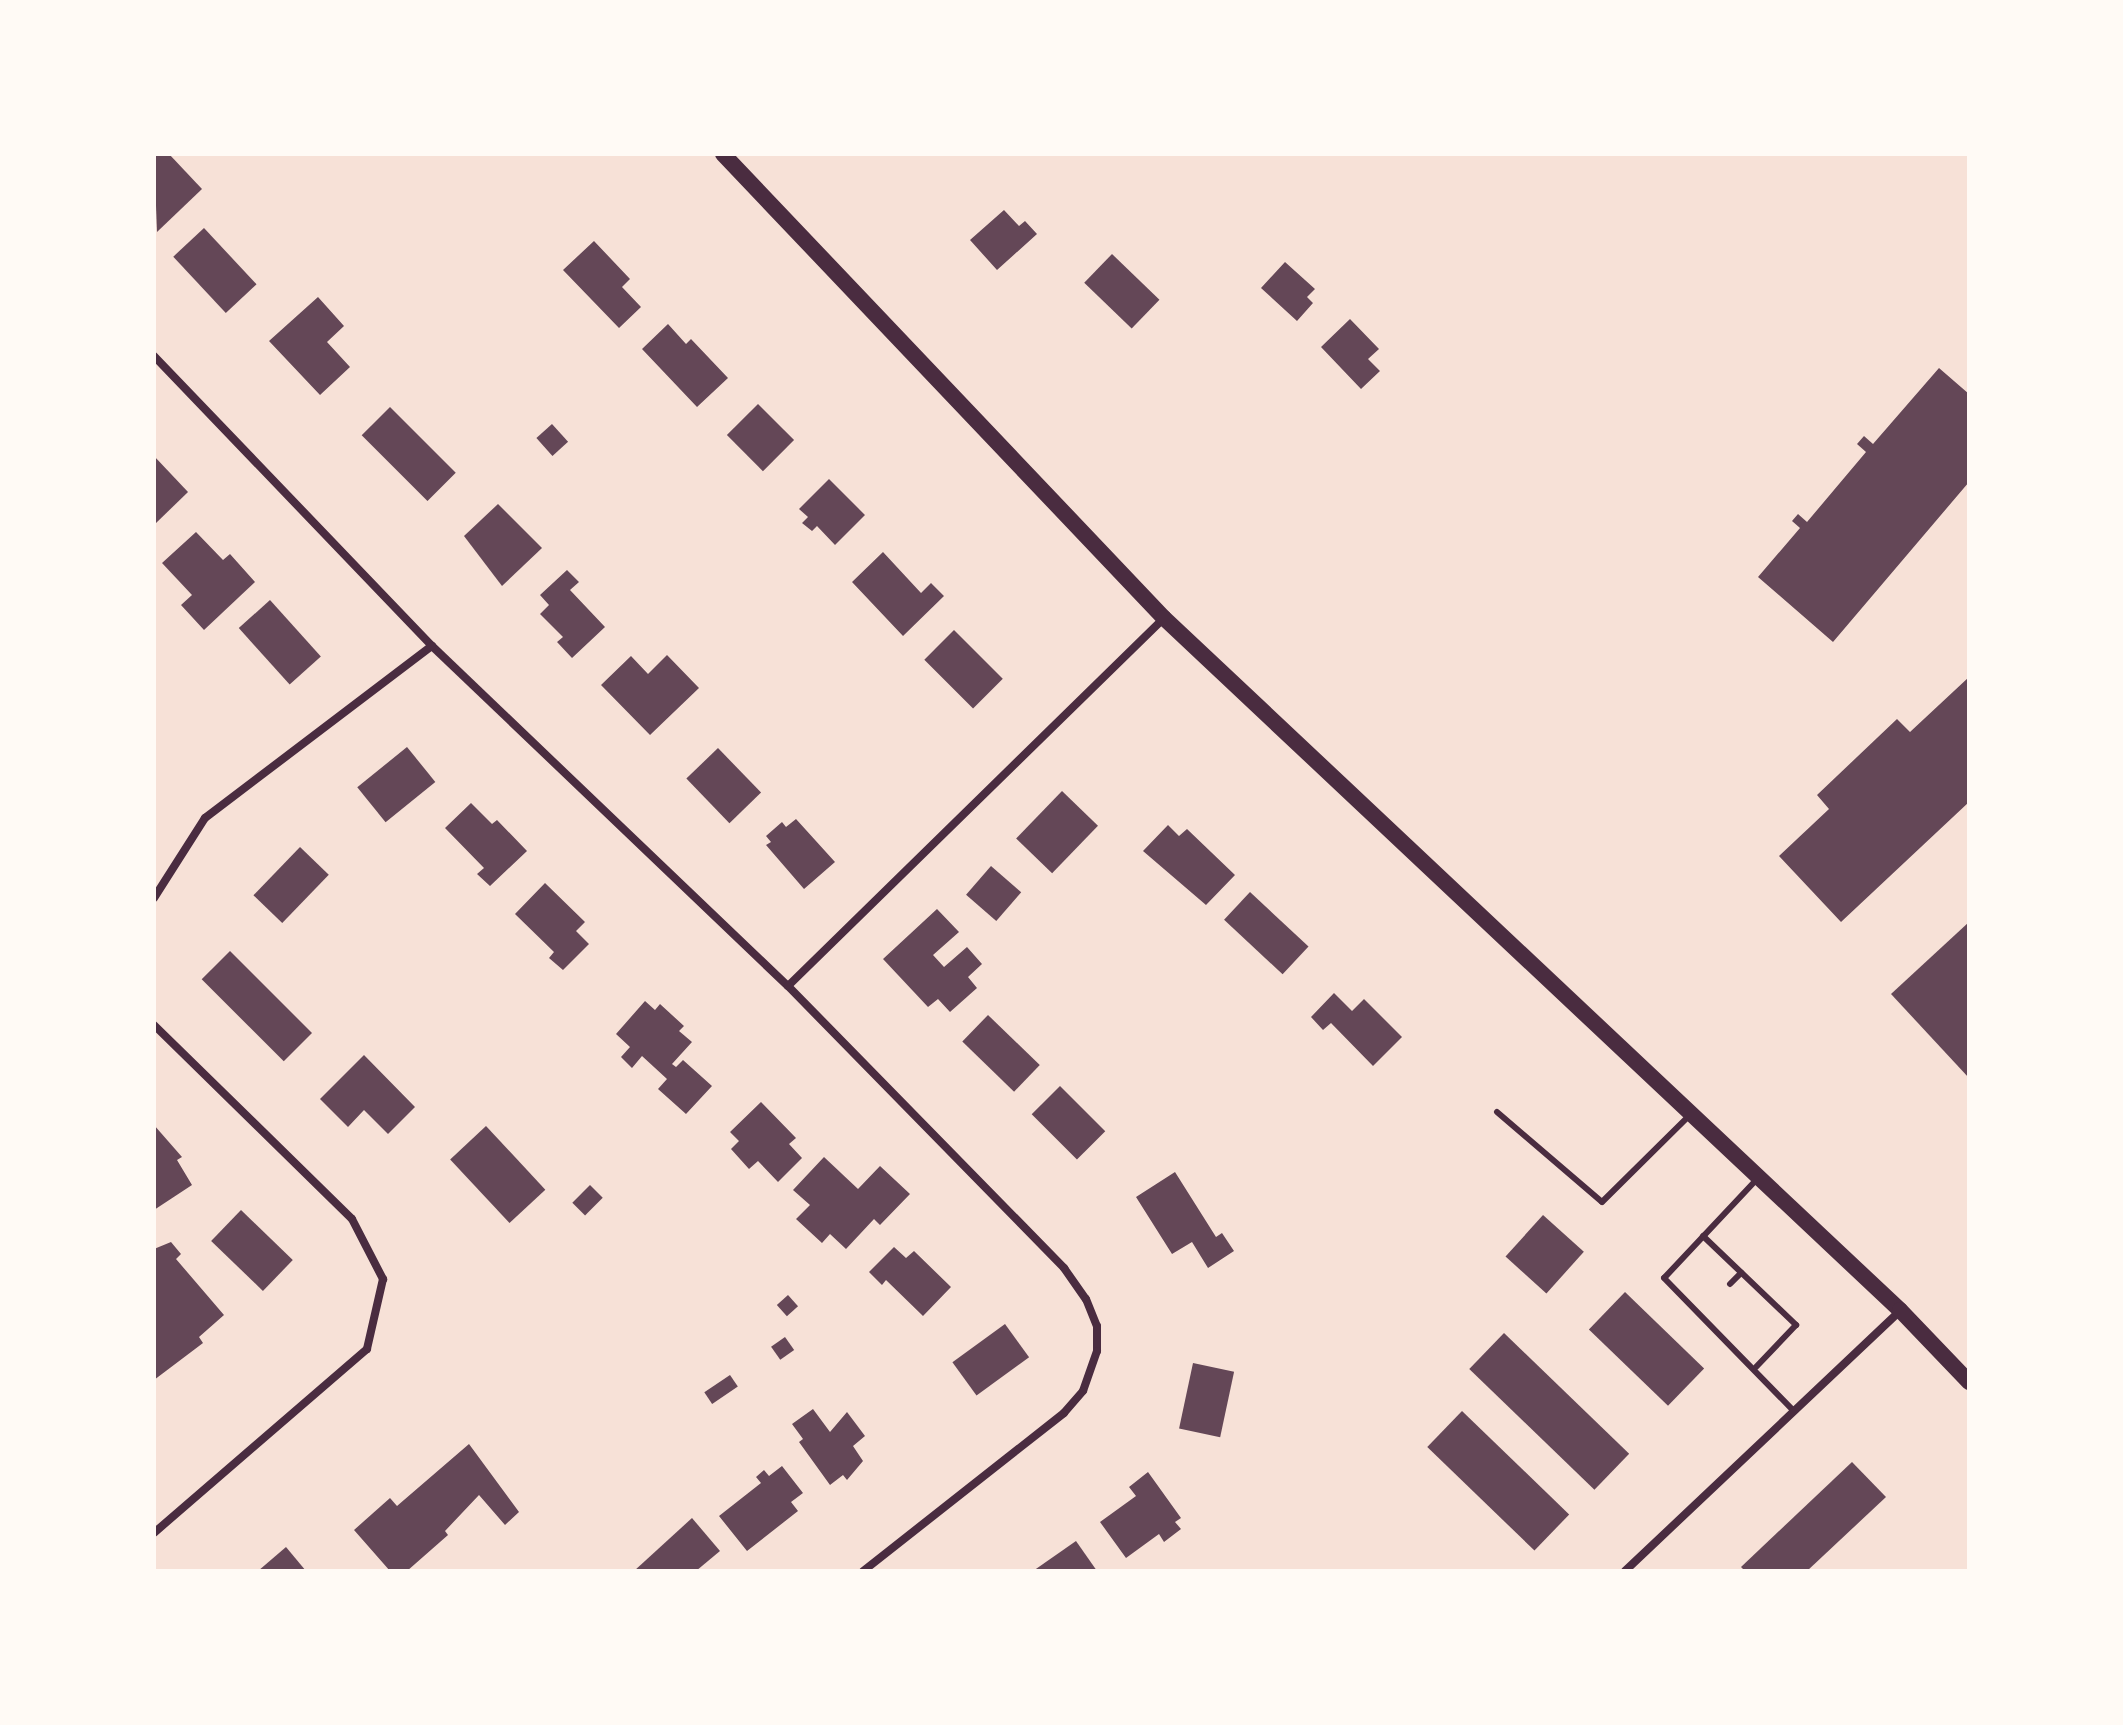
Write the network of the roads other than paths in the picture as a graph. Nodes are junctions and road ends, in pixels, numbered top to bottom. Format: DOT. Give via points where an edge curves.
graph roads {
  1 [pos="723,154"];
  2 [pos="154,356"];
  3 [pos="1164,618"];
  4 [pos="432,646"];
  5 [pos="154,898"];
  6 [pos="788,986"];
  7 [pos="154,1025"];
  8 [pos="1497,1112"];
  9 [pos="1692,1114"];
  10 [pos="1758,1178"];
  11 [pos="1703,1236"];
  12 [pos="1741,1273"];
  13 [pos="1730,1284"];
  14 [pos="1709,1307"];
  15 [pos="1900,1310"];
  16 [pos="1701,1314"];
  17 [pos="1756,1367"];
  18 [pos="1969,1382"];
  19 [pos="1794,1411"];
  20 [pos="154,1533"];
  21 [pos="863,1571"];
  22 [pos="1625,1571"];
  1 -- 3 [label="main road"];
  2 -- 4 [label="street"];
  3 -- 6 [label="street"];
  3 -- 9 [label="main road"];
  4 -- 5 [label="street" via="205,818"];
  4 -- 6 [label="street"];
  6 -- 21 [label="street" via="1064,1268 1097,1326 1092,1369 1083,1391 1064,1413"];
  7 -- 20 [label="street" via="352,1219 383,1279 367,1349"];
  8 -- 9 [label="lane" via="1602,1202"];
  9 -- 10 [label="main road"];
  10 -- 11 [label="lane"];
  10 -- 15 [label="main road"];
  11 -- 12 [label="lane"];
  11 -- 16 [label="lane" via="1664,1278"];
  12 -- 13 [label="lane"];
  12 -- 17 [label="lane" via="1796,1325"];
  14 -- 16 [label="lane"];
  15 -- 18 [label="main road"];
  15 -- 19 [label="street"];
  16 -- 17 [label="lane"];
  17 -- 19 [label="lane"];
  19 -- 22 [label="street"];
}
